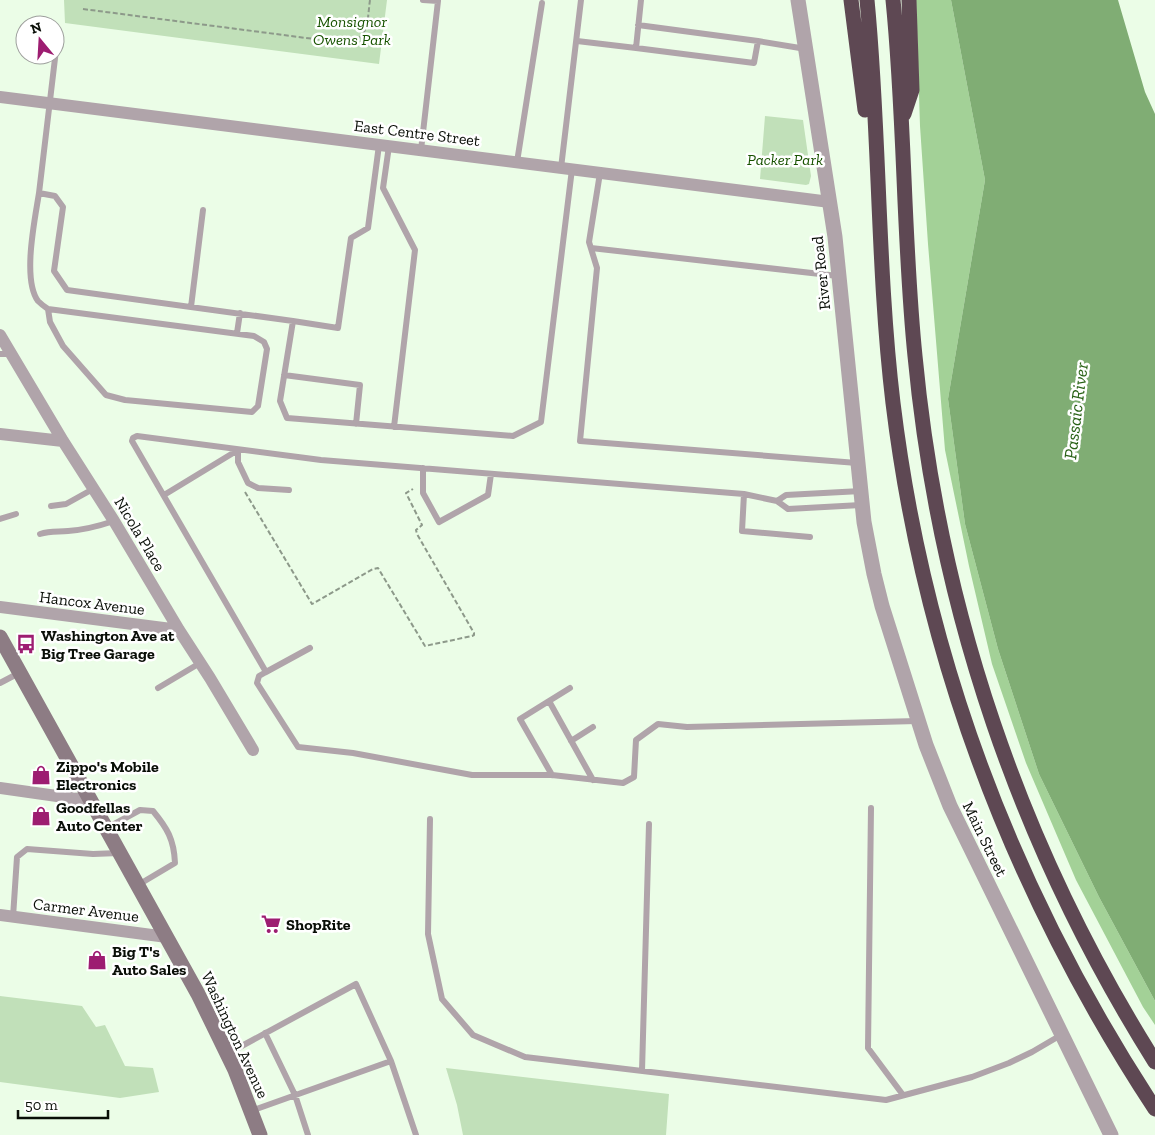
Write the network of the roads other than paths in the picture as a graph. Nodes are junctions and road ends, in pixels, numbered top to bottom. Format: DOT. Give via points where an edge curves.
graph roads {
  1 [pos="423,0"];
  2 [pos="581,0"];
  3 [pos="640,0"];
  4 [pos="798,0"];
  5 [pos="851,0"];
  6 [pos="867,0"];
  7 [pos="893,0"];
  8 [pos="909,0"];
  9 [pos="542,3"];
  10 [pos="638,25"];
  11 [pos="577,41"];
  12 [pos="758,41"];
  13 [pos="636,48"];
  14 [pos="806,49"];
  15 [pos="54,65"];
  16 [pos="0,97"];
  17 [pos="50,103"];
  18 [pos="902,122"];
  19 [pos="384,145"];
  20 [pos="421,150"];
  21 [pos="517,162"];
  22 [pos="567,168"];
  23 [pos="600,172"];
  24 [pos="39,193"];
  25 [pos="830,202"];
  26 [pos="203,210"];
  27 [pos="591,248"];
  28 [pos="882,269"];
  29 [pos="839,276"];
  30 [pos="191,307"];
  31 [pos="48,309"];
  32 [pos="240,313"];
  33 [pos="293,320"];
  34 [pos="237,334"];
  35 [pos="0,335"];
  36 [pos="6,354"];
  37 [pos="284,375"];
  38 [pos="356,424"];
  39 [pos="394,427"];
  40 [pos="0,434"];
  41 [pos="63,441"];
  42 [pos="238,450"];
  43 [pos="858,463"];
  44 [pos="423,468"];
  45 [pos="491,474"];
  46 [pos="93,489"];
  47 [pos="289,490"];
  48 [pos="744,494"];
  49 [pos="164,495"];
  50 [pos="862,498"];
  51 [pos="777,501"];
  52 [pos="51,506"];
  53 [pos="16,514"];
  54 [pos="0,519"];
  55 [pos="114,521"];
  56 [pos="40,534"];
  57 [pos="810,537"];
  58 [pos="867,543"];
  59 [pos="0,607"];
  60 [pos="179,630"];
  61 [pos="0,637"];
  62 [pos="310,648"];
  63 [pos="200,662"];
  64 [pos="20,672"];
  65 [pos="266,672"];
  66 [pos="0,682"];
  67 [pos="158,688"];
  68 [pos="570,688"];
  69 [pos="549,701"];
  70 [pos="918,720"];
  71 [pos="593,728"];
  72 [pos="571,741"];
  73 [pos="253,750"];
  74 [pos="552,775"];
  75 [pos="593,780"];
  76 [pos="0,788"];
  77 [pos="92,802"];
  78 [pos="871,808"];
  79 [pos="430,819"];
  80 [pos="649,824"];
  81 [pos="107,828"];
  82 [pos="120,853"];
  83 [pos="138,885"];
  84 [pos="0,915"];
  85 [pos="13,917"];
  86 [pos="167,937"];
  87 [pos="265,1033"];
  88 [pos="1061,1035"];
  89 [pos="227,1054"];
  90 [pos="391,1061"];
  91 [pos="1155,1062"];
  92 [pos="642,1071"];
  93 [pos="295,1095"];
  94 [pos="903,1095"];
  95 [pos="1155,1109"];
  96 [pos="251,1111"];
  97 [pos="260,1135"];
  98 [pos="308,1135"];
  99 [pos="416,1135"];
  100 [pos="1111,1135"];
  1 -- 20 [label="lane" via="438,1"];
  2 -- 11 [label="lane"];
  3 -- 10 [label="lane"];
  4 -- 14 [label="street, River Road"];
  5 -- 28 [label="highway"];
  6 -- 28 [label="highway"];
  7 -- 18 [label="highway"];
  8 -- 18 [label="highway" via="912,90"];
  9 -- 21 [label="lane"];
  10 -- 12 [label="lane"];
  10 -- 13 [label="lane"];
  11 -- 13 [label="lane"];
  11 -- 22 [label="lane"];
  12 -- 13 [label="lane" via="754,63"];
  12 -- 14 [label="lane"];
  14 -- 25 [label="street, River Road"];
  15 -- 17 [label="lane"];
  16 -- 17 [label="street, East Centre Street"];
  17 -- 19 [label="street, East Centre Street"];
  17 -- 24 [label="lane"];
  18 -- 91 [label="highway" via="911,312 919,398 932,487 960,616 996,734 1031,825 1087,944"];
  19 -- 20 [label="street, East Centre Street"];
  19 -- 33 [label="lane" via="368,228 351,238 338,328"];
  19 -- 39 [label="lane" via="383,188 415,250"];
  20 -- 21 [label="street, East Centre Street"];
  21 -- 22 [label="street, East Centre Street"];
  22 -- 23 [label="street, East Centre Street"];
  22 -- 39 [label="lane" via="541,422 513,436"];
  23 -- 25 [label="street, East Centre Street"];
  23 -- 27 [label="lane" via="589,242"];
  24 -- 30 [label="lane" via="55,196 63,207 54,271 67,290"];
  24 -- 31 [label="lane" via="30,259 31,280 38,301"];
  25 -- 29 [label="street, River Road"];
  26 -- 30 [label="lane"];
  27 -- 29 [label="lane"];
  27 -- 43 [label="lane" via="597,268 580,441"];
  28 -- 95 [label="highway" via="893,401 906,491 934,623 960,708 990,793 1044,916 1103,1027"];
  29 -- 43 [label="street, River Road"];
  30 -- 32 [label="lane"];
  31 -- 34 [label="lane"];
  31 -- 34 [label="lane" via="50,322 63,346 106,395 124,400 252,412 258,406 267,349 264,342 254,336"];
  32 -- 33 [label="lane"];
  32 -- 34 [label="lane"];
  33 -- 37 [label="lane"];
  35 -- 36 [label="street, Nicola Place"];
  36 -- 41 [label="street, Nicola Place"];
  37 -- 38 [label="lane" via="280,401 287,418"];
  37 -- 38 [label="lane" via="360,385"];
  38 -- 39 [label="lane"];
  40 -- 41 [label="street"];
  41 -- 46 [label="street, Nicola Place"];
  42 -- 44 [label="lane"];
  42 -- 47 [label="lane" via="238,462 248,483 258,488"];
  42 -- 49 [label="lane"];
  42 -- 49 [label="lane" via="133,438"];
  43 -- 50 [label="street, River Road"];
  44 -- 45 [label="lane"];
  44 -- 45 [label="lane" via="423,493 439,522 488,495"];
  45 -- 48 [label="lane"];
  46 -- 52 [label="lane" via="66,504"];
  46 -- 55 [label="street, Nicola Place"];
  48 -- 51 [label="lane"];
  48 -- 57 [label="lane" via="742,531"];
  49 -- 65 [label="lane"];
  50 -- 51 [label="lane" via="786,494"];
  50 -- 51 [label="lane" via="788,509"];
  50 -- 58 [label="street, River Road"];
  53 -- 54 [label="lane"];
  55 -- 56 [label="lane" via="91,528"];
  55 -- 60 [label="street, Nicola Place"];
  58 -- 70 [label="street, Main Street" via="882,606"];
  59 -- 60 [label="street, Hancox Avenue"];
  60 -- 63 [label="street, Nicola Place"];
  61 -- 64 [label="main road, Washington Avenue"];
  62 -- 65 [label="lane"];
  63 -- 67 [label="lane"];
  63 -- 73 [label="street, Nicola Place"];
  64 -- 66 [label="lane"];
  64 -- 77 [label="main road, Washington Avenue"];
  65 -- 74 [label="lane" via="259,676 257,683 298,747 353,753 472,775"];
  68 -- 69 [label="lane"];
  69 -- 72 [label="lane"];
  69 -- 74 [label="lane" via="520,719"];
  70 -- 75 [label="lane" via="687,727 658,724 636,740 634,777 623,783"];
  70 -- 88 [label="street, Main Street" via="950,806"];
  71 -- 72 [label="lane"];
  72 -- 75 [label="lane"];
  74 -- 75 [label="lane"];
  76 -- 77 [label="street"];
  77 -- 81 [label="main road, Washington Avenue"];
  78 -- 94 [label="lane" via="868,1048"];
  79 -- 92 [label="lane" via="428,934 442,999 472,1035 525,1057"];
  80 -- 92 [label="lane"];
  81 -- 82 [label="main road, Washington Avenue"];
  81 -- 83 [label="lane" via="140,810 153,811 168,829 175,862"];
  82 -- 83 [label="main road, Washington Avenue"];
  82 -- 85 [label="lane" via="27,849 17,857"];
  83 -- 86 [label="main road, Washington Avenue"];
  84 -- 85 [label="street, Carmer Avenue"];
  85 -- 86 [label="street, Carmer Avenue"];
  86 -- 89 [label="main road, Washington Avenue"];
  87 -- 89 [label="lane"];
  87 -- 90 [label="lane" via="356,984"];
  87 -- 93 [label="lane"];
  88 -- 94 [label="lane" via="1009,1063 972,1077"];
  88 -- 100 [label="street, Main Street"];
  89 -- 96 [label="main road, Washington Avenue"];
  90 -- 93 [label="lane"];
  90 -- 99 [label="lane"];
  92 -- 94 [label="lane" via="886,1100"];
  93 -- 96 [label="lane"];
  93 -- 98 [label="lane"];
  96 -- 97 [label="main road, Washington Avenue"];
}
